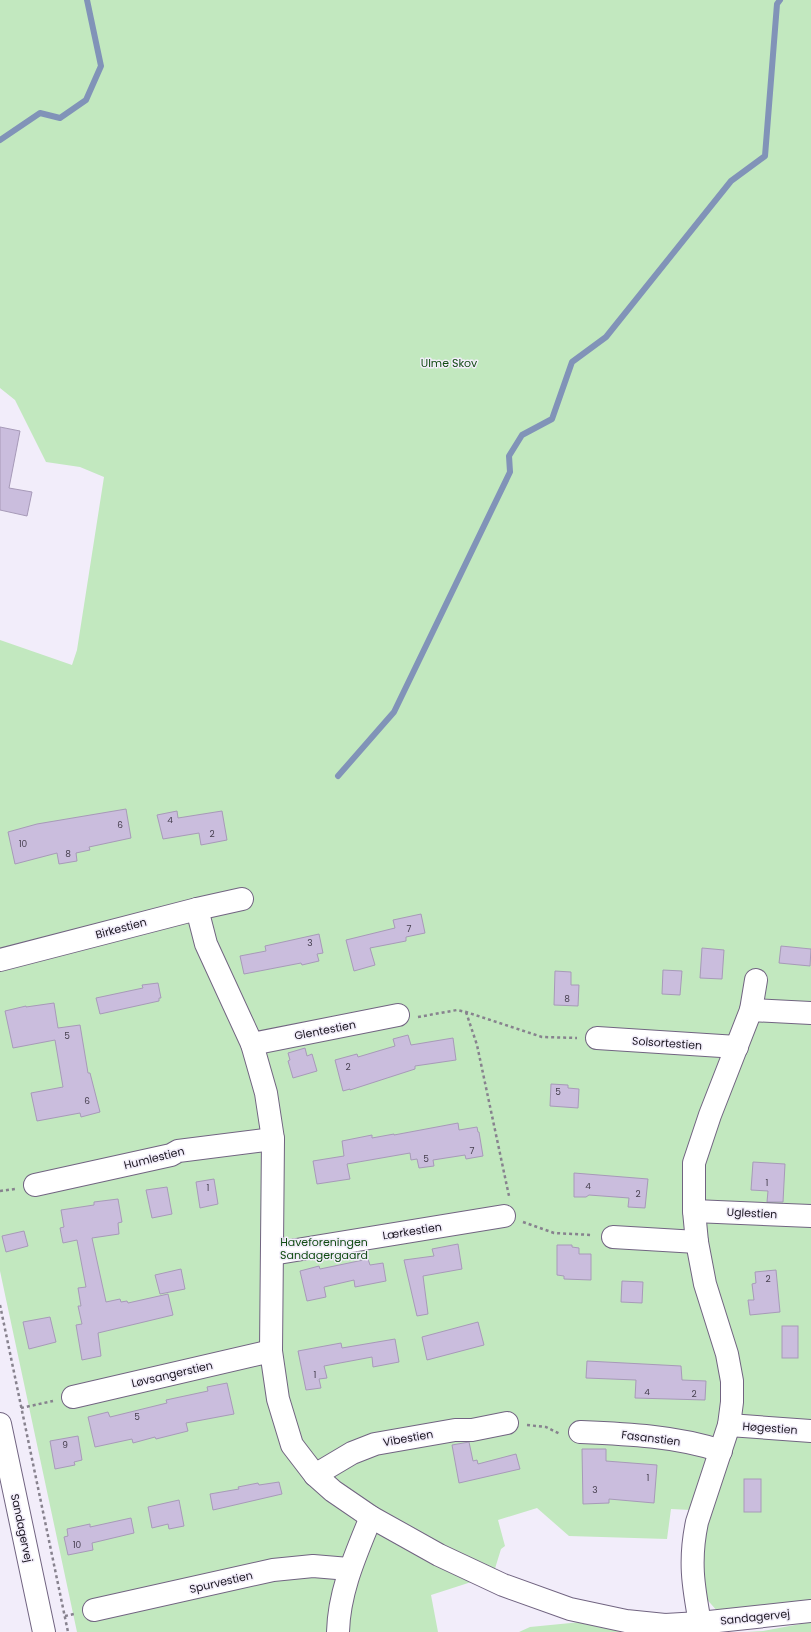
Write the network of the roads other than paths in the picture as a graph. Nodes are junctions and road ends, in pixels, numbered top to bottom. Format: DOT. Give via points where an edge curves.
graph roads {
  1 [pos="242,898"];
  2 [pos="196,909"];
  3 [pos="0,960"];
  4 [pos="756,980"];
  5 [pos="751,1010"];
  6 [pos="811,1013"];
  7 [pos="398,1016"];
  8 [pos="597,1038"];
  9 [pos="252,1044"];
  10 [pos="737,1047"];
  11 [pos="273,1139"];
  12 [pos="35,1185"];
  13 [pos="694,1211"];
  14 [pos="508,1216"];
  15 [pos="811,1216"];
  16 [pos="613,1237"];
  17 [pos="697,1242"];
  18 [pos="272,1254"];
  19 [pos="272,1351"];
  20 [pos="73,1397"];
  21 [pos="507,1423"];
  22 [pos="0,1424"];
  23 [pos="729,1425"];
  24 [pos="811,1430"];
  25 [pos="580,1432"];
  26 [pos="721,1451"];
  27 [pos="315,1475"];
  28 [pos="371,1517"];
  29 [pos="349,1569"];
  30 [pos="94,1610"];
  31 [pos="811,1611"];
  32 [pos="700,1623"];
  33 [pos="44,1632"];
  34 [pos="338,1632"];
  1 -- 2 [label="street, Birkestien"];
  2 -- 3 [label="street, Birkestien"];
  2 -- 9 [label="street, Sandagervej" via="206,944"];
  4 -- 5 [label="street"];
  5 -- 6 [label="street"];
  5 -- 10 [label="street"];
  7 -- 9 [label="street, Glentestien"];
  8 -- 10 [label="street, Solsortestien"];
  9 -- 11 [label="street, Sandagervej" via="266,1093"];
  10 -- 13 [label="street" via="710,1114 694,1163"];
  11 -- 12 [label="street, Humlestien" via="178,1151 171,1155"];
  11 -- 18 [label="street, Sandagervej"];
  13 -- 15 [label="street, Uglestien"];
  13 -- 17 [label="street"];
  14 -- 18 [label="street, Lærkestien"];
  16 -- 17 [label="street"];
  17 -- 23 [label="street" via="705,1284 731,1374 732,1402"];
  18 -- 19 [label="street, Sandagervej"];
  19 -- 20 [label="street, Løvsangerstien"];
  19 -- 27 [label="street, Sandagervej" via="278,1399 292,1445"];
  21 -- 27 [label="street, Vibestien" via="375,1444 352,1453"];
  22 -- 33 [label="street, Sandagervej"];
  23 -- 24 [label="street, Høgestien"];
  23 -- 26 [label="street"];
  25 -- 26 [label="street, Fasanstien" via="698,1443"];
  26 -- 32 [label="street" via="694,1535 692,1577"];
  27 -- 28 [label="street, Sandagervej"];
  28 -- 29 [label="street"];
  28 -- 32 [label="street, Sandagervej" via="439,1555 503,1584 570,1609 626,1621 665,1625"];
  29 -- 30 [label="street, Spurvestien" via="313,1566 273,1570"];
  29 -- 34 [label="street" via="338,1615"];
  31 -- 32 [label="street, Sandagervej"];
}
